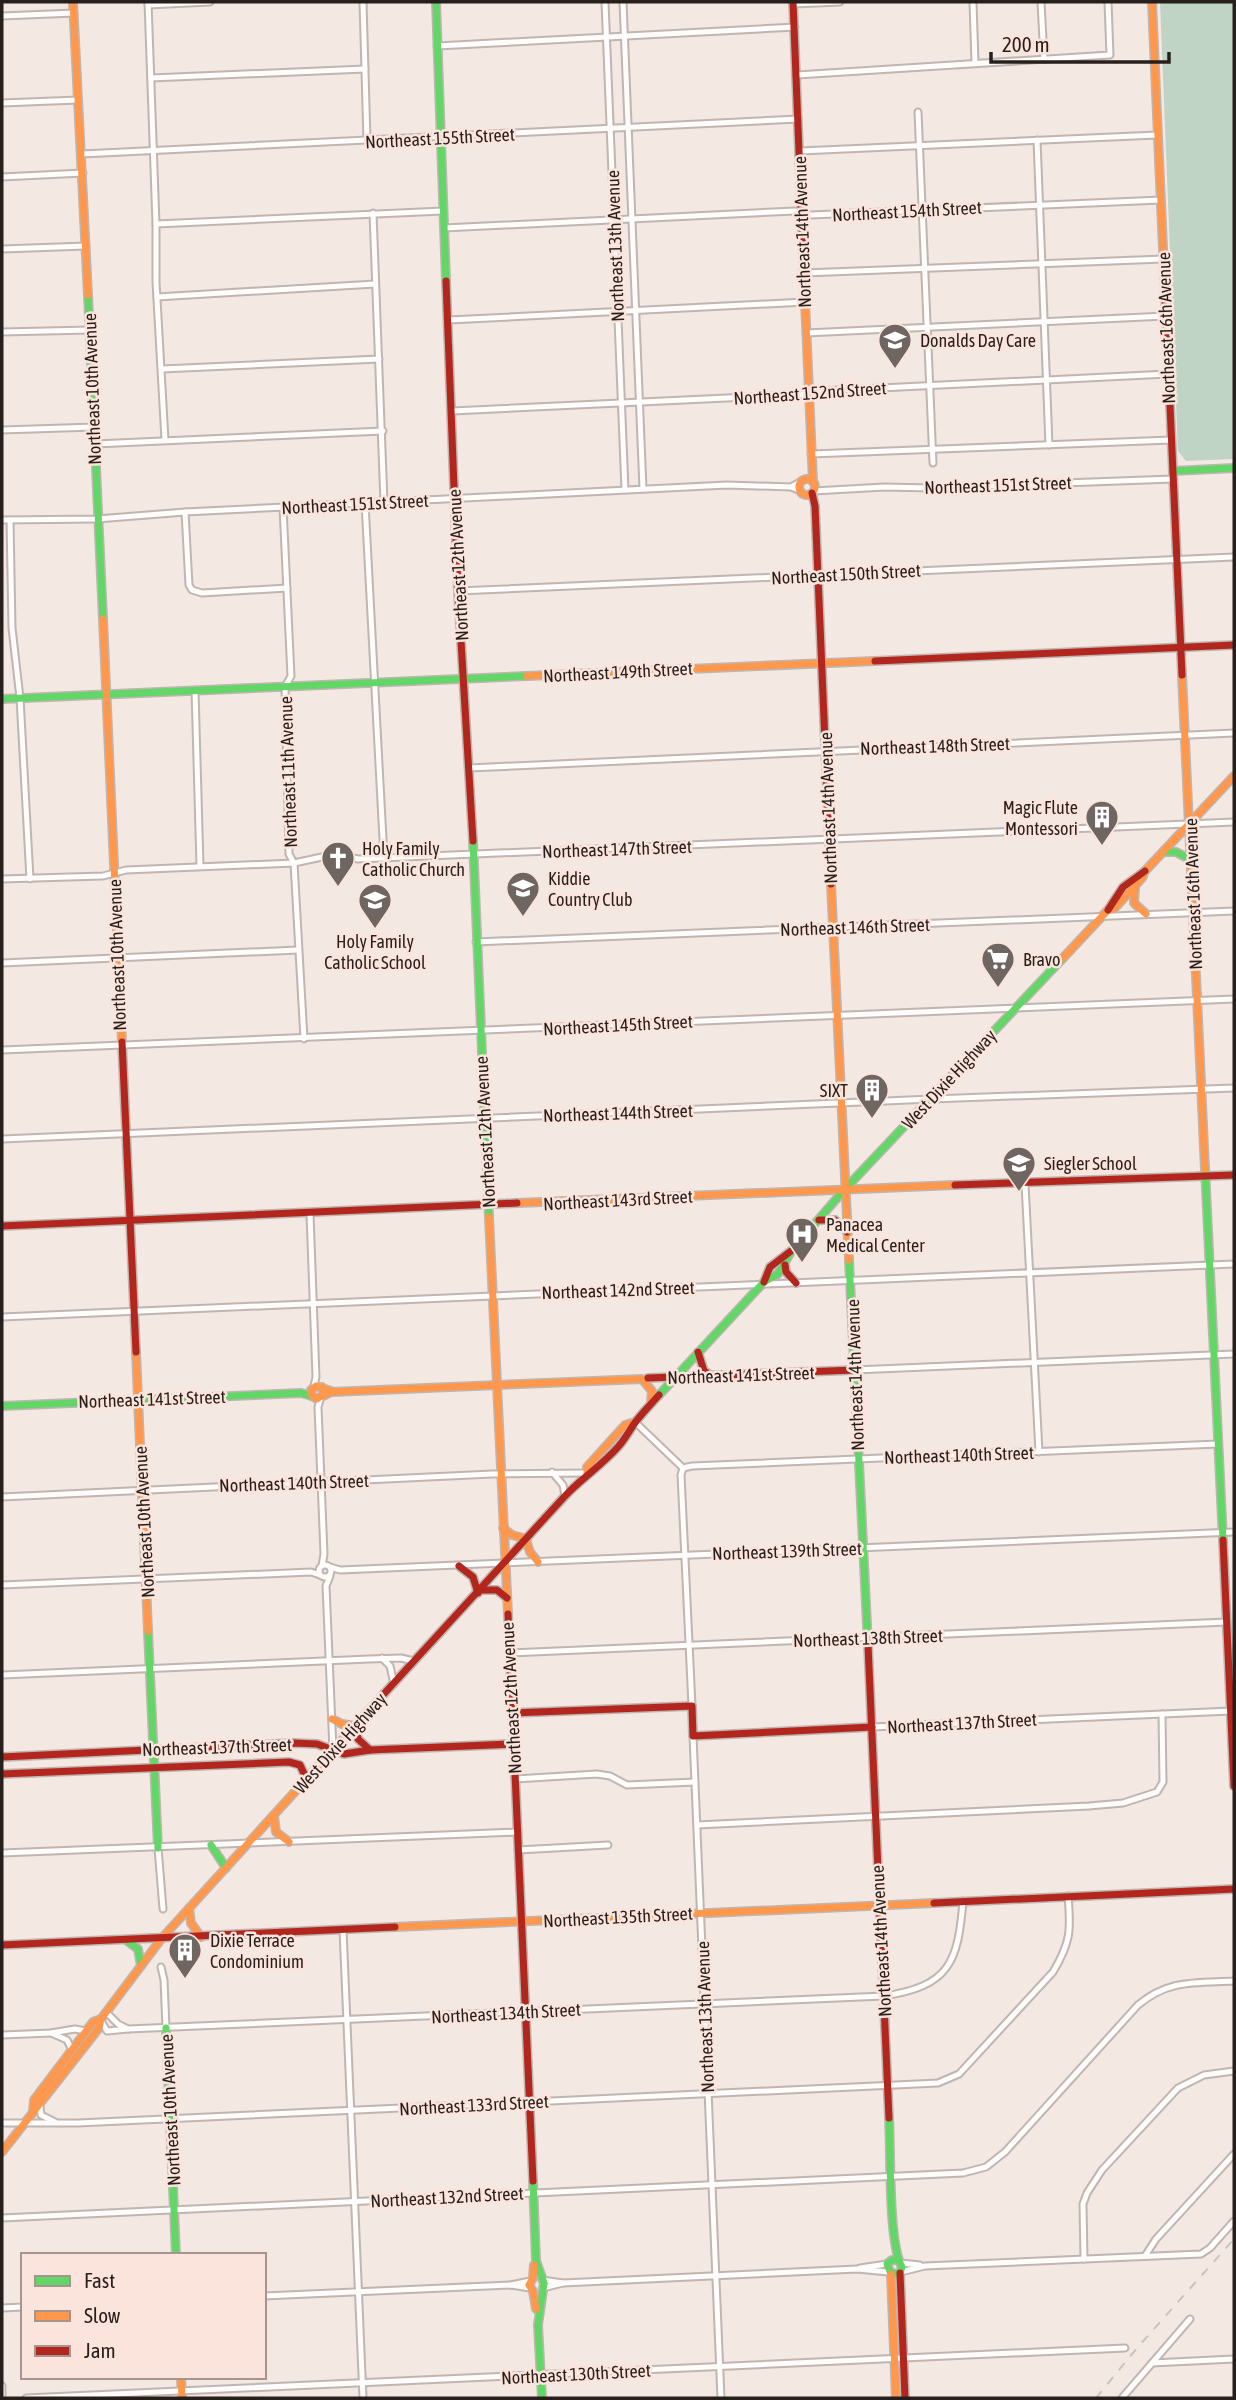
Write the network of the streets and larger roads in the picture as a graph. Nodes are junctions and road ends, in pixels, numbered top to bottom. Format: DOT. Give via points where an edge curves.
graph roads {
  1 [pos="73,2"];
  2 [pos="210,2"];
  3 [pos="363,2"];
  4 [pos="436,2"];
  5 [pos="605,2"];
  6 [pos="623,2"];
  7 [pos="840,2"];
  8 [pos="973,2"];
  9 [pos="1041,2"];
  10 [pos="1108,2"];
  11 [pos="1153,2"];
  12 [pos="148,3"];
  13 [pos="794,3"];
  14 [pos="74,13"];
  15 [pos="2,16"];
  16 [pos="795,27"];
  17 [pos="625,37"];
  18 [pos="606,38"];
  19 [pos="437,46"];
  20 [pos="1044,59"];
  21 [pos="975,63"];
  22 [pos="365,69"];
  23 [pos="797,75"];
  24 [pos="151,78"];
  25 [pos="78,100"];
  26 [pos="2,103"];
  27 [pos="918,112"];
  28 [pos="798,119"];
  29 [pos="628,128"];
  30 [pos="611,129"];
  31 [pos="1157,135"];
  32 [pos="440,138"];
  33 [pos="1037,140"];
  34 [pos="368,141"];
  35 [pos="919,145"];
  36 [pos="154,151"];
  37 [pos="800,151"];
  38 [pos="82,155"];
  39 [pos="83,173"];
  40 [pos="2,177"];
  41 [pos="1161,200"];
  42 [pos="1039,205"];
  43 [pos="922,210"];
  44 [pos="443,211"];
  45 [pos="373,213"];
  46 [pos="802,213"];
  47 [pos="633,219"];
  48 [pos="614,220"];
  49 [pos="156,224"];
  50 [pos="444,228"];
  51 [pos="86,246"];
  52 [pos="2,249"];
  53 [pos="1163,259"];
  54 [pos="1042,264"];
  55 [pos="925,269"];
  56 [pos="804,273"];
  57 [pos="375,285"];
  58 [pos="158,297"];
  59 [pos="805,302"];
  60 [pos="636,310"];
  61 [pos="618,311"];
  62 [pos="1166,316"];
  63 [pos="449,320"];
  64 [pos="1044,322"];
  65 [pos="927,327"];
  66 [pos="90,330"];
  67 [pos="2,332"];
  68 [pos="806,333"];
  69 [pos="379,359"];
  70 [pos="162,369"];
  71 [pos="1168,374"];
  72 [pos="1047,380"];
  73 [pos="930,386"];
  74 [pos="809,394"];
  75 [pos="639,403"];
  76 [pos="621,404"];
  77 [pos="452,411"];
  78 [pos="94,427"];
  79 [pos="2,430"];
  80 [pos="383,431"];
  81 [pos="165,440"];
  82 [pos="1171,440"];
  83 [pos="95,444"];
  84 [pos="1049,445"];
  85 [pos="932,448"];
  86 [pos="811,458"];
  87 [pos="933,463"];
  88 [pos="1234,468"];
  89 [pos="1173,475"];
  90 [pos="802,481"];
  91 [pos="791,486"];
  92 [pos="643,489"];
  93 [pos="810,489"];
  94 [pos="625,490"];
  95 [pos="454,499"];
  96 [pos="365,503"];
  97 [pos="384,503"];
  98 [pos="283,507"];
  99 [pos="186,512"];
  100 [pos="97,519"];
  101 [pos="2,520"];
  102 [pos="10,520"];
  103 [pos="1234,557"];
  104 [pos="1177,559"];
  105 [pos="818,577"];
  106 [pos="287,587"];
  107 [pos="458,591"];
  108 [pos="1234,645"];
  109 [pos="1181,648"];
  110 [pos="822,663"];
  111 [pos="463,680"];
  112 [pos="374,683"];
  113 [pos="285,687"];
  114 [pos="195,690"];
  115 [pos="105,695"];
  116 [pos="20,698"];
  117 [pos="2,699"];
  118 [pos="1234,733"];
  119 [pos="1185,736"];
  120 [pos="826,750"];
  121 [pos="469,768"];
  122 [pos="1234,776"];
  123 [pos="1234,822"];
  124 [pos="1190,824"];
  125 [pos="829,840"];
  126 [pos="1163,852"];
  127 [pos="474,855"];
  128 [pos="384,858"];
  129 [pos="1191,860"];
  130 [pos="294,863"];
  131 [pos="200,866"];
  132 [pos="1145,872"];
  133 [pos="114,873"];
  134 [pos="30,878"];
  135 [pos="2,879"];
  136 [pos="1135,886"];
  137 [pos="1234,911"];
  138 [pos="1106,913"];
  139 [pos="1193,913"];
  140 [pos="1146,914"];
  141 [pos="833,928"];
  142 [pos="476,942"];
  143 [pos="298,950"];
  144 [pos="118,959"];
  145 [pos="2,963"];
  146 [pos="1234,999"];
  147 [pos="1197,1000"];
  148 [pos="1017,1008"];
  149 [pos="837,1014"];
  150 [pos="480,1031"];
  151 [pos="304,1039"];
  152 [pos="121,1045"];
  153 [pos="2,1050"];
  154 [pos="1234,1088"];
  155 [pos="1202,1090"];
  156 [pos="932,1099"];
  157 [pos="842,1104"];
  158 [pos="484,1118"];
  159 [pos="126,1134"];
  160 [pos="2,1139"];
  161 [pos="1234,1175"];
  162 [pos="1205,1176"];
  163 [pos="1025,1184"];
  164 [pos="845,1189"];
  165 [pos="489,1206"];
  166 [pos="310,1214"];
  167 [pos="818,1220"];
  168 [pos="130,1221"];
  169 [pos="2,1226"];
  170 [pos="848,1233"];
  171 [pos="792,1250"];
  172 [pos="785,1265"];
  173 [pos="1234,1265"];
  174 [pos="1210,1266"];
  175 [pos="1030,1272"];
  176 [pos="851,1282"];
  177 [pos="763,1283"];
  178 [pos="796,1283"];
  179 [pos="492,1296"];
  180 [pos="313,1303"];
  181 [pos="134,1310"];
  182 [pos="2,1317"];
  183 [pos="698,1352"];
  184 [pos="1234,1354"];
  185 [pos="1214,1355"];
  186 [pos="1035,1362"];
  187 [pos="855,1370"];
  188 [pos="713,1376"];
  189 [pos="675,1377"];
  190 [pos="645,1379"];
  191 [pos="497,1384"];
  192 [pos="317,1392"];
  193 [pos="138,1400"];
  194 [pos="651,1404"];
  195 [pos="2,1406"];
  196 [pos="635,1422"];
  197 [pos="1218,1444"];
  198 [pos="1039,1452"];
  199 [pos="859,1458"];
  200 [pos="683,1468"];
  201 [pos="552,1472"];
  202 [pos="587,1473"];
  203 [pos="501,1474"];
  204 [pos="322,1481"];
  205 [pos="142,1489"];
  206 [pos="565,1496"];
  207 [pos="2,1497"];
  208 [pos="503,1528"];
  209 [pos="1234,1532"];
  210 [pos="1222,1533"];
  211 [pos="526,1540"];
  212 [pos="863,1548"];
  213 [pos="324,1554"];
  214 [pos="684,1556"];
  215 [pos="538,1562"];
  216 [pos="505,1563"];
  217 [pos="459,1566"];
  218 [pos="321,1567"];
  219 [pos="330,1567"];
  220 [pos="341,1570"];
  221 [pos="312,1572"];
  222 [pos="320,1575"];
  223 [pos="330,1575"];
  224 [pos="147,1578"];
  225 [pos="2,1585"];
  226 [pos="326,1586"];
  227 [pos="480,1591"];
  228 [pos="507,1598"];
  229 [pos="1227,1622"];
  230 [pos="867,1638"];
  231 [pos="689,1645"];
  232 [pos="510,1653"];
  233 [pos="382,1658"];
  234 [pos="330,1661"];
  235 [pos="415,1662"];
  236 [pos="1231,1664"];
  237 [pos="150,1669"];
  238 [pos="2,1675"];
  239 [pos="394,1684"];
  240 [pos="692,1706"];
  241 [pos="1231,1711"];
  242 [pos="512,1713"];
  243 [pos="1162,1714"];
  244 [pos="332,1719"];
  245 [pos="356,1726"];
  246 [pos="872,1727"];
  247 [pos="693,1736"];
  248 [pos="513,1744"];
  249 [pos="154,1749"];
  250 [pos="333,1750"];
  251 [pos="370,1750"];
  252 [pos="2,1757"];
  253 [pos="155,1768"];
  254 [pos="2,1774"];
  255 [pos="515,1779"];
  256 [pos="307,1780"];
  257 [pos="695,1782"];
  258 [pos="1234,1786"];
  259 [pos="274,1816"];
  260 [pos="876,1817"];
  261 [pos="697,1825"];
  262 [pos="517,1832"];
  263 [pos="249,1842"];
  264 [pos="289,1842"];
  265 [pos="211,1845"];
  266 [pos="608,1845"];
  267 [pos="158,1848"];
  268 [pos="518,1850"];
  269 [pos="2,1853"];
  270 [pos="226,1868"];
  271 [pos="1234,1889"];
  272 [pos="1068,1896"];
  273 [pos="963,1901"];
  274 [pos="881,1905"];
  275 [pos="189,1908"];
  276 [pos="163,1909"];
  277 [pos="701,1913"];
  278 [pos="521,1921"];
  279 [pos="343,1930"];
  280 [pos="201,1937"];
  281 [pos="162,1938"];
  282 [pos="125,1939"];
  283 [pos="2,1945"];
  284 [pos="141,1966"];
  285 [pos="161,1967"];
  286 [pos="1234,1981"];
  287 [pos="884,1996"];
  288 [pos="705,2004"];
  289 [pos="526,2012"];
  290 [pos="103,2016"];
  291 [pos="346,2020"];
  292 [pos="166,2028"];
  293 [pos="128,2029"];
  294 [pos="86,2031"];
  295 [pos="51,2033"];
  296 [pos="2,2035"];
  297 [pos="72,2050"];
  298 [pos="1234,2071"];
  299 [pos="888,2087"];
  300 [pos="708,2094"];
  301 [pos="529,2103"];
  302 [pos="40,2106"];
  303 [pos="350,2111"];
  304 [pos="33,2112"];
  305 [pos="171,2119"];
  306 [pos="2,2123"];
  307 [pos="24,2123"];
  308 [pos="61,2124"];
  309 [pos="2,2152"];
  310 [pos="1234,2154"];
  311 [pos="891,2177"];
  312 [pos="711,2185"];
  313 [pos="533,2193"];
  314 [pos="354,2202"];
  315 [pos="174,2210"];
  316 [pos="2,2218"];
  317 [pos="1234,2221"];
  318 [pos="176,2253"];
  319 [pos="1145,2256"];
  320 [pos="1084,2259"];
  321 [pos="895,2267"];
  322 [pos="716,2276"];
  323 [pos="536,2284"];
  324 [pos="358,2292"];
  325 [pos="266,2296"];
  326 [pos="21,2307"];
  327 [pos="2,2308"];
  328 [pos="1190,2319"];
  329 [pos="1125,2348"];
  330 [pos="894,2358"];
  331 [pos="904,2358"];
  332 [pos="1234,2359"];
  333 [pos="1152,2363"];
  334 [pos="720,2366"];
  335 [pos="541,2376"];
  336 [pos="362,2383"];
  337 [pos="2,2386"];
  338 [pos="182,2395"];
  339 [pos="2,2398"];
  340 [pos="26,2398"];
  341 [pos="363,2398"];
  342 [pos="542,2398"];
  343 [pos="721,2398"];
  344 [pos="896,2398"];
  345 [pos="905,2398"];
  346 [pos="1122,2398"];
  1 -- 14 [label="street, Northeast 10th Avenue"];
  2 -- 12 [label="street"];
  3 -- 22 [label="street"];
  4 -- 19 [label="street, Northeast 12th Avenue"];
  5 -- 18 [label="street, Northeast 13th Avenue"];
  6 -- 17 [label="street, Northeast 13th Avenue"];
  7 -- 13 [label="street"];
  8 -- 21 [label="street"];
  9 -- 20 [label="street"];
  10 -- 20 [label="street" via="1110,55"];
  11 -- 31 [label="street, Northeast 16th Avenue"];
  12 -- 24 [label="street"];
  13 -- 16 [label="street, Northeast 14th Avenue"];
  14 -- 15 [label="street"];
  14 -- 25 [label="street, Northeast 10th Avenue"];
  16 -- 17 [label="street"];
  16 -- 23 [label="street, Northeast 14th Avenue"];
  17 -- 18 [label="street"];
  17 -- 29 [label="street, Northeast 13th Avenue"];
  18 -- 19 [label="street"];
  18 -- 30 [label="street, Northeast 13th Avenue"];
  19 -- 32 [label="street, Northeast 12th Avenue"];
  20 -- 21 [label="street"];
  21 -- 23 [label="street"];
  22 -- 24 [label="street"];
  22 -- 34 [label="street"];
  23 -- 28 [label="street, Northeast 14th Avenue"];
  24 -- 36 [label="street"];
  25 -- 26 [label="street"];
  25 -- 38 [label="street, Northeast 10th Avenue"];
  27 -- 35 [label="street"];
  28 -- 29 [label="street, Northeast 155th Street"];
  28 -- 37 [label="street, Northeast 14th Avenue"];
  29 -- 30 [label="street, Northeast 155th Street"];
  29 -- 47 [label="street, Northeast 13th Avenue"];
  30 -- 32 [label="street, Northeast 155th Street"];
  30 -- 48 [label="street, Northeast 13th Avenue"];
  31 -- 33 [label="street"];
  31 -- 41 [label="street, Northeast 16th Avenue"];
  32 -- 34 [label="street, Northeast 155th Street"];
  32 -- 44 [label="street, Northeast 12th Avenue"];
  33 -- 35 [label="street"];
  33 -- 42 [label="street"];
  34 -- 36 [label="street, Northeast 155th Street"];
  35 -- 37 [label="street"];
  35 -- 43 [label="street"];
  36 -- 38 [label="street, Northeast 155th Street"];
  36 -- 49 [label="street"];
  37 -- 46 [label="street, Northeast 14th Avenue"];
  38 -- 39 [label="street, Northeast 10th Avenue"];
  39 -- 40 [label="street"];
  39 -- 51 [label="street, Northeast 10th Avenue"];
  41 -- 42 [label="street, Northeast 154th Street"];
  41 -- 53 [label="street, Northeast 16th Avenue"];
  42 -- 43 [label="street, Northeast 154th Street"];
  42 -- 54 [label="street"];
  43 -- 46 [label="street, Northeast 154th Street"];
  43 -- 55 [label="street"];
  44 -- 45 [label="street"];
  44 -- 50 [label="street, Northeast 12th Avenue"];
  45 -- 49 [label="street"];
  45 -- 57 [label="street"];
  46 -- 47 [label="street, Northeast 154th Street"];
  46 -- 56 [label="street, Northeast 14th Avenue"];
  47 -- 48 [label="street, Northeast 154th Street"];
  47 -- 60 [label="street, Northeast 13th Avenue"];
  48 -- 50 [label="street, Northeast 154th Street"];
  48 -- 61 [label="street, Northeast 13th Avenue"];
  49 -- 58 [label="street"];
  50 -- 63 [label="street, Northeast 12th Avenue"];
  51 -- 52 [label="street"];
  51 -- 66 [label="street, Northeast 10th Avenue"];
  53 -- 54 [label="street"];
  53 -- 62 [label="street, Northeast 16th Avenue"];
  54 -- 55 [label="street"];
  54 -- 64 [label="street"];
  55 -- 56 [label="street"];
  55 -- 65 [label="street"];
  56 -- 59 [label="street, Northeast 14th Avenue"];
  57 -- 58 [label="street"];
  57 -- 69 [label="street"];
  58 -- 70 [label="street"];
  59 -- 60 [label="street"];
  59 -- 68 [label="street, Northeast 14th Avenue"];
  60 -- 61 [label="street"];
  60 -- 75 [label="street, Northeast 13th Avenue"];
  61 -- 63 [label="street"];
  61 -- 76 [label="street, Northeast 13th Avenue"];
  62 -- 64 [label="street"];
  62 -- 71 [label="street, Northeast 16th Avenue"];
  63 -- 77 [label="street, Northeast 12th Avenue"];
  64 -- 65 [label="street"];
  64 -- 72 [label="street"];
  65 -- 68 [label="street"];
  65 -- 73 [label="street"];
  66 -- 67 [label="street"];
  66 -- 78 [label="street, Northeast 10th Avenue"];
  68 -- 74 [label="street, Northeast 14th Avenue"];
  69 -- 70 [label="street"];
  69 -- 80 [label="street"];
  70 -- 81 [label="street"];
  71 -- 72 [label="street, Northeast 152nd Street"];
  71 -- 82 [label="street, Northeast 16th Avenue"];
  72 -- 73 [label="street, Northeast 152nd Street"];
  72 -- 84 [label="street"];
  73 -- 74 [label="street, Northeast 152nd Street"];
  73 -- 85 [label="street"];
  74 -- 75 [label="street, Northeast 152nd Street"];
  74 -- 86 [label="street, Northeast 14th Avenue"];
  75 -- 76 [label="street, Northeast 152nd Street"];
  75 -- 92 [label="street, Northeast 13th Avenue"];
  76 -- 77 [label="street, Northeast 152nd Street"];
  76 -- 94 [label="street, Northeast 13th Avenue"];
  77 -- 95 [label="street, Northeast 12th Avenue"];
  78 -- 79 [label="street"];
  78 -- 83 [label="street, Northeast 10th Avenue"];
  80 -- 81 [label="street"];
  80 -- 97 [label="street"];
  81 -- 83 [label="street"];
  82 -- 84 [label="street"];
  82 -- 89 [label="street, Northeast 16th Avenue"];
  83 -- 100 [label="street, Northeast 10th Avenue"];
  84 -- 85 [label="street"];
  85 -- 86 [label="street"];
  85 -- 87 [label="street"];
  86 -- 90 [label="street, Northeast 14th Avenue"];
  86 -- 93 [label="street, Northeast 14th Avenue"];
  88 -- 89 [label="street, Northeast 151st Street"];
  89 -- 93 [label="street, Northeast 151st Street" via="932,488"];
  89 -- 104 [label="street, Northeast 16th Avenue"];
  90 -- 91 [label="street, Northeast 151st Street"];
  90 -- 93 [label="street, Northeast 14th Avenue"];
  91 -- 92 [label="street, Northeast 151st Street"];
  91 -- 93 [label="street, Northeast 151st Street"];
  92 -- 94 [label="street, Northeast 151st Street"];
  93 -- 105 [label="street, Northeast 14th Avenue"];
  94 -- 95 [label="street, Northeast 151st Street"];
  95 -- 97 [label="street, Northeast 151st Street"];
  95 -- 107 [label="street, Northeast 12th Avenue"];
  96 -- 97 [label="street, Northeast 151st Street"];
  96 -- 98 [label="street, Northeast 151st Street"];
  96 -- 112 [label="street"];
  98 -- 99 [label="street, Northeast 151st Street"];
  98 -- 106 [label="street, Northeast 11th Avenue"];
  99 -- 100 [label="street, Northeast 151st Street"];
  99 -- 106 [label="street" via="192,590"];
  100 -- 102 [label="street, Northeast 151st Street"];
  100 -- 115 [label="street, Northeast 10th Avenue"];
  101 -- 102 [label="street, Northeast 151st Street"];
  102 -- 116 [label="street" via="12,628"];
  103 -- 104 [label="street, Northeast 150th Street"];
  104 -- 105 [label="street, Northeast 150th Street"];
  104 -- 109 [label="street, Northeast 16th Avenue"];
  105 -- 107 [label="street, Northeast 150th Street"];
  105 -- 110 [label="street, Northeast 14th Avenue"];
  106 -- 113 [label="street, Northeast 11th Avenue" via="291,676"];
  107 -- 111 [label="street, Northeast 12th Avenue"];
  108 -- 109 [label="street, Northeast 149th Street"];
  109 -- 110 [label="street, Northeast 149th Street"];
  109 -- 119 [label="street, Northeast 16th Avenue"];
  110 -- 111 [label="street, Northeast 149th Street"];
  110 -- 120 [label="street, Northeast 14th Avenue"];
  111 -- 112 [label="street, Northeast 149th Street"];
  111 -- 121 [label="street, Northeast 12th Avenue"];
  112 -- 113 [label="street, Northeast 149th Street"];
  112 -- 128 [label="street"];
  113 -- 114 [label="street, Northeast 149th Street"];
  113 -- 130 [label="street, Northeast 11th Avenue" via="289,854"];
  114 -- 115 [label="street, Northeast 149th Street"];
  114 -- 131 [label="street"];
  115 -- 116 [label="street, Northeast 149th Street"];
  115 -- 133 [label="street, Northeast 10th Avenue"];
  116 -- 117 [label="street, Northeast 149th Street"];
  116 -- 134 [label="street"];
  118 -- 119 [label="street, Northeast 148th Street"];
  119 -- 120 [label="street, Northeast 148th Street"];
  119 -- 124 [label="street, Northeast 16th Avenue"];
  120 -- 121 [label="street, Northeast 148th Street"];
  120 -- 125 [label="street, Northeast 14th Avenue"];
  121 -- 127 [label="street, Northeast 12th Avenue"];
  122 -- 124 [label="street, West Dixie Highway"];
  123 -- 124 [label="street, Northeast 147th Street"];
  124 -- 125 [label="street, Northeast 147th Street"];
  124 -- 126 [label="street, West Dixie Highway"];
  124 -- 129 [label="street, Northeast 16th Avenue"];
  125 -- 127 [label="street, Northeast 147th Street"];
  125 -- 141 [label="street, Northeast 14th Avenue"];
  126 -- 129 [label="street"];
  126 -- 132 [label="street, West Dixie Highway"];
  127 -- 128 [label="street, Northeast 147th Street"];
  127 -- 142 [label="street, Northeast 12th Avenue"];
  128 -- 130 [label="street, Northeast 147th Street" via="336,854"];
  129 -- 139 [label="street, Northeast 16th Avenue"];
  130 -- 131 [label="street, Northeast 147th Street"];
  130 -- 143 [label="street, Northeast 11th Avenue"];
  131 -- 133 [label="street, Northeast 147th Street"];
  132 -- 136 [label="street, West Dixie Highway"];
  132 -- 138 [label="street, West Dixie Highway" via="1122,890"];
  133 -- 134 [label="street, Northeast 147th Street"];
  133 -- 144 [label="street, Northeast 10th Avenue"];
  134 -- 135 [label="street, Northeast 147th Street"];
  136 -- 138 [label="street, West Dixie Highway"];
  136 -- 140 [label="street" via="1134,903"];
  137 -- 139 [label="street, Northeast 146th Street"];
  138 -- 140 [label="street, Northeast 146th Street"];
  138 -- 141 [label="street, Northeast 146th Street"];
  138 -- 148 [label="street, West Dixie Highway"];
  139 -- 140 [label="street, Northeast 146th Street"];
  139 -- 147 [label="street, Northeast 16th Avenue"];
  141 -- 142 [label="street, Northeast 146th Street"];
  141 -- 149 [label="street, Northeast 14th Avenue"];
  142 -- 150 [label="street, Northeast 12th Avenue"];
  143 -- 144 [label="street"];
  143 -- 151 [label="street, Northeast 11th Avenue"];
  144 -- 145 [label="street"];
  144 -- 152 [label="street, Northeast 10th Avenue"];
  146 -- 147 [label="street, Northeast 145th Street"];
  147 -- 148 [label="street, Northeast 145th Street"];
  147 -- 155 [label="street, Northeast 16th Avenue"];
  148 -- 149 [label="street, Northeast 145th Street"];
  148 -- 156 [label="street, West Dixie Highway"];
  149 -- 150 [label="street, Northeast 145th Street"];
  149 -- 157 [label="street, Northeast 14th Avenue"];
  150 -- 151 [label="street, Northeast 145th Street"];
  150 -- 158 [label="street, Northeast 12th Avenue"];
  151 -- 152 [label="street, Northeast 145th Street"];
  152 -- 153 [label="street, Northeast 145th Street"];
  152 -- 159 [label="street, Northeast 10th Avenue"];
  154 -- 155 [label="street, Northeast 144th Street"];
  155 -- 156 [label="street, Northeast 144th Street"];
  155 -- 162 [label="street, Northeast 16th Avenue"];
  156 -- 157 [label="street, Northeast 144th Street"];
  156 -- 164 [label="street, West Dixie Highway"];
  157 -- 158 [label="street, Northeast 144th Street"];
  157 -- 164 [label="street, Northeast 14th Avenue"];
  158 -- 159 [label="street, Northeast 144th Street"];
  158 -- 165 [label="street, Northeast 12th Avenue"];
  159 -- 160 [label="street, Northeast 144th Street"];
  159 -- 168 [label="street, Northeast 10th Avenue"];
  161 -- 162 [label="street, Northeast 143rd Street"];
  162 -- 163 [label="street, Northeast 143rd Street"];
  162 -- 174 [label="street, Northeast 16th Avenue"];
  163 -- 164 [label="street, Northeast 143rd Street"];
  163 -- 175 [label="street"];
  164 -- 165 [label="street, Northeast 143rd Street"];
  164 -- 167 [label="street, West Dixie Highway"];
  164 -- 170 [label="street, Northeast 14th Avenue"];
  165 -- 166 [label="street, Northeast 143rd Street"];
  165 -- 179 [label="street, Northeast 12th Avenue"];
  166 -- 168 [label="street, Northeast 143rd Street"];
  166 -- 180 [label="street"];
  167 -- 170 [label="street" via="835,1220"];
  167 -- 171 [label="street, West Dixie Highway"];
  168 -- 169 [label="street, Northeast 143rd Street"];
  168 -- 181 [label="street, Northeast 10th Avenue"];
  170 -- 176 [label="street, Northeast 14th Avenue"];
  171 -- 172 [label="street, West Dixie Highway"];
  171 -- 177 [label="street, West Dixie Highway" via="765,1273"];
  172 -- 177 [label="street, West Dixie Highway"];
  172 -- 178 [label="street"];
  173 -- 174 [label="street, Northeast 142nd Street"];
  174 -- 175 [label="street, Northeast 142nd Street"];
  174 -- 185 [label="street, Northeast 16th Avenue"];
  175 -- 176 [label="street, Northeast 142nd Street"];
  175 -- 186 [label="street"];
  176 -- 178 [label="street, Northeast 142nd Street"];
  176 -- 187 [label="street, Northeast 14th Avenue"];
  177 -- 178 [label="street, Northeast 142nd Street"];
  177 -- 179 [label="street, Northeast 142nd Street"];
  177 -- 183 [label="street, West Dixie Highway"];
  179 -- 180 [label="street, Northeast 142nd Street"];
  179 -- 191 [label="street, Northeast 12th Avenue"];
  180 -- 181 [label="street, Northeast 142nd Street"];
  180 -- 192 [label="street"];
  181 -- 182 [label="street, Northeast 142nd Street"];
  181 -- 193 [label="street, Northeast 10th Avenue"];
  183 -- 188 [label="street" via="704,1371"];
  183 -- 189 [label="street, West Dixie Highway"];
  184 -- 185 [label="street, Northeast 141st Street"];
  185 -- 186 [label="street, Northeast 141st Street"];
  185 -- 197 [label="street, Northeast 16th Avenue"];
  186 -- 187 [label="street, Northeast 141st Street"];
  186 -- 198 [label="street"];
  187 -- 188 [label="street, Northeast 141st Street"];
  187 -- 199 [label="street, Northeast 14th Avenue"];
  188 -- 189 [label="street, Northeast 141st Street"];
  189 -- 190 [label="street, Northeast 141st Street"];
  189 -- 194 [label="street, West Dixie Highway"];
  190 -- 191 [label="street, Northeast 141st Street"];
  190 -- 194 [label="street" via="652,1391"];
  191 -- 192 [label="street, Northeast 141st Street"];
  191 -- 203 [label="street, Northeast 12th Avenue"];
  192 -- 193 [label="street, Northeast 141st Street"];
  192 -- 204 [label="street"];
  193 -- 195 [label="street, Northeast 141st Street"];
  193 -- 205 [label="street, Northeast 10th Avenue"];
  194 -- 196 [label="street, West Dixie Highway"];
  196 -- 200 [label="street"];
  196 -- 202 [label="street, West Dixie Highway" via="625,1425 587,1467"];
  197 -- 198 [label="street, Northeast 140th Street"];
  197 -- 210 [label="street, Northeast 16th Avenue"];
  198 -- 199 [label="street, Northeast 140th Street"];
  199 -- 200 [label="street, Northeast 140th Street"];
  199 -- 212 [label="street, Northeast 14th Avenue"];
  200 -- 214 [label="street, Northeast 13th Avenue"];
  201 -- 202 [label="street, Northeast 140th Street"];
  201 -- 203 [label="street, Northeast 140th Street"];
  201 -- 206 [label="street"];
  202 -- 206 [label="street, West Dixie Highway"];
  203 -- 204 [label="street, Northeast 140th Street"];
  203 -- 208 [label="street, Northeast 12th Avenue"];
  204 -- 205 [label="street, Northeast 140th Street"];
  204 -- 213 [label="street"];
  205 -- 207 [label="street, Northeast 140th Street"];
  205 -- 224 [label="street, Northeast 10th Avenue"];
  206 -- 211 [label="street, West Dixie Highway"];
  208 -- 211 [label="street"];
  208 -- 216 [label="street, Northeast 12th Avenue"];
  209 -- 210 [label="street, Northeast 139th Street"];
  210 -- 212 [label="street, Northeast 139th Street"];
  210 -- 229 [label="street, Northeast 16th Avenue"];
  211 -- 215 [label="street"];
  211 -- 216 [label="street, West Dixie Highway"];
  212 -- 214 [label="street, Northeast 139th Street"];
  212 -- 230 [label="street, Northeast 14th Avenue"];
  213 -- 218 [label="street"];
  213 -- 219 [label="street"];
  214 -- 215 [label="street, Northeast 139th Street"];
  214 -- 231 [label="street, Northeast 13th Avenue"];
  215 -- 216 [label="street, Northeast 139th Street"];
  216 -- 217 [label="street, Northeast 139th Street"];
  216 -- 227 [label="street, West Dixie Highway"];
  216 -- 228 [label="street, Northeast 12th Avenue"];
  217 -- 220 [label="street, Northeast 139th Street"];
  217 -- 227 [label="street" via="473,1577"];
  218 -- 219 [label="street, Northeast 139th Street"];
  218 -- 221 [label="street"];
  218 -- 222 [label="street"];
  219 -- 220 [label="street, Northeast 139th Street"];
  219 -- 223 [label="street"];
  220 -- 223 [label="street, Northeast 139th Street"];
  221 -- 222 [label="street"];
  221 -- 224 [label="street"];
  222 -- 223 [label="street"];
  222 -- 226 [label="street"];
  223 -- 226 [label="street"];
  224 -- 225 [label="street"];
  224 -- 237 [label="street, Northeast 10th Avenue"];
  226 -- 234 [label="street"];
  227 -- 228 [label="street" via="497,1590"];
  227 -- 235 [label="street, West Dixie Highway"];
  228 -- 232 [label="street, Northeast 12th Avenue"];
  229 -- 230 [label="street, Northeast 138th Street"];
  229 -- 236 [label="street, Northeast 16th Avenue"];
  230 -- 231 [label="street, Northeast 138th Street"];
  230 -- 246 [label="street, Northeast 14th Avenue"];
  231 -- 232 [label="street, Northeast 138th Street"];
  231 -- 240 [label="street, Northeast 13th Avenue"];
  232 -- 242 [label="street, Northeast 12th Avenue"];
  233 -- 234 [label="street"];
  233 -- 235 [label="street"];
  233 -- 239 [label="street" via="390,1666"];
  234 -- 237 [label="street"];
  234 -- 244 [label="street"];
  235 -- 239 [label="street, West Dixie Highway"];
  236 -- 241 [label="street, Northeast 16th Avenue"];
  237 -- 238 [label="street"];
  237 -- 249 [label="street, Northeast 10th Avenue"];
  239 -- 245 [label="street, West Dixie Highway"];
  240 -- 242 [label="street"];
  240 -- 247 [label="street, Northeast 13th Avenue"];
  241 -- 243 [label="street, Northeast 137th Street"];
  241 -- 258 [label="street, Northeast 16th Avenue"];
  242 -- 248 [label="street, Northeast 12th Avenue"];
  243 -- 246 [label="street, Northeast 137th Street"];
  243 -- 260 [label="street" via="1163,1782 1157,1792 1123,1803 1090,1806"];
  244 -- 245 [label="street"];
  244 -- 250 [label="street"];
  245 -- 250 [label="street, West Dixie Highway"];
  245 -- 251 [label="street" via="358,1739"];
  246 -- 247 [label="street, Northeast 137th Street"];
  246 -- 260 [label="street, Northeast 14th Avenue"];
  247 -- 257 [label="street, Northeast 13th Avenue"];
  248 -- 251 [label="street, Northeast 137th Street"];
  248 -- 255 [label="street, Northeast 12th Avenue"];
  249 -- 250 [label="street, Northeast 137th Street" via="309,1743"];
  249 -- 252 [label="street, Northeast 137th Street"];
  249 -- 253 [label="street, Northeast 10th Avenue"];
  250 -- 251 [label="street, Northeast 137th Street" via="344,1754"];
  250 -- 256 [label="street, West Dixie Highway"];
  253 -- 254 [label="street, Northeast 137th Street"];
  253 -- 256 [label="street, Northeast 137th Street" via="289,1762 300,1765"];
  253 -- 267 [label="street, Northeast 10th Avenue"];
  255 -- 257 [label="street" via="597,1774 627,1785"];
  255 -- 262 [label="street, Northeast 12th Avenue"];
  256 -- 259 [label="street, West Dixie Highway"];
  257 -- 261 [label="street, Northeast 13th Avenue"];
  259 -- 263 [label="street, West Dixie Highway"];
  259 -- 264 [label="street" via="276,1832"];
  260 -- 261 [label="street"];
  260 -- 274 [label="street, Northeast 14th Avenue"];
  261 -- 277 [label="street, Northeast 13th Avenue"];
  262 -- 264 [label="street"];
  262 -- 268 [label="street, Northeast 12th Avenue"];
  263 -- 264 [label="street"];
  263 -- 265 [label="street"];
  263 -- 270 [label="street, West Dixie Highway"];
  265 -- 267 [label="street"];
  265 -- 270 [label="street"];
  266 -- 268 [label="street"];
  267 -- 269 [label="street"];
  267 -- 276 [label="street, Northeast 10th Avenue"];
  268 -- 278 [label="street, Northeast 12th Avenue"];
  270 -- 275 [label="street, West Dixie Highway"];
  271 -- 272 [label="street, Northeast 135th Street"];
  272 -- 273 [label="street, Northeast 135th Street"];
  272 -- 299 [label="street, Northeast 133rd Street" via="1071,1930 1053,1972 959,2074 938,2083"];
  273 -- 274 [label="street, Northeast 135th Street"];
  273 -- 287 [label="street, Northeast 134th Street" via="960,1939 944,1972 924,1986"];
  274 -- 277 [label="street, Northeast 135th Street"];
  274 -- 287 [label="street, Northeast 14th Avenue"];
  275 -- 280 [label="street" via="191,1923"];
  275 -- 281 [label="street, West Dixie Highway"];
  277 -- 278 [label="street, Northeast 135th Street"];
  277 -- 288 [label="street, Northeast 13th Avenue"];
  278 -- 279 [label="street, Northeast 135th Street"];
  278 -- 289 [label="street, Northeast 12th Avenue"];
  279 -- 280 [label="street, Northeast 135th Street"];
  279 -- 291 [label="street"];
  280 -- 281 [label="street, Northeast 135th Street"];
  281 -- 282 [label="street, Northeast 135th Street"];
  281 -- 284 [label="street, West Dixie Highway"];
  282 -- 283 [label="street, Northeast 135th Street"];
  282 -- 284 [label="street" via="138,1949"];
  284 -- 290 [label="street, West Dixie Highway"];
  285 -- 292 [label="street, Northeast 10th Avenue"];
  286 -- 311 [label="street, Northeast 132nd Street" via="1181,1983 1154,1992 986,2167 963,2173"];
  287 -- 288 [label="street, Northeast 134th Street"];
  287 -- 299 [label="street, Northeast 14th Avenue"];
  288 -- 289 [label="street, Northeast 134th Street"];
  288 -- 300 [label="street, Northeast 13th Avenue"];
  289 -- 291 [label="street, Northeast 134th Street"];
  289 -- 301 [label="street, Northeast 12th Avenue"];
  290 -- 293 [label="street"];
  290 -- 293 [label="street, Northeast 134th Street" via="107,2031"];
  290 -- 294 [label="street, West Dixie Highway"];
  290 -- 302 [label="street, West Dixie Highway" via="99,2028"];
  291 -- 292 [label="street, Northeast 134th Street"];
  291 -- 303 [label="street"];
  292 -- 293 [label="street, Northeast 134th Street"];
  292 -- 305 [label="street, Northeast 10th Avenue"];
  294 -- 295 [label="street"];
  294 -- 297 [label="street, West Dixie Highway"];
  295 -- 296 [label="street"];
  295 -- 297 [label="street" via="67,2040"];
  297 -- 304 [label="street, West Dixie Highway" via="34,2100"];
  298 -- 320 [label="street" via="1204,2075 1178,2088 1102,2170 1083,2204"];
  299 -- 300 [label="street, Northeast 133rd Street"];
  299 -- 311 [label="street, Northeast 14th Avenue"];
  300 -- 301 [label="street, Northeast 133rd Street"];
  300 -- 312 [label="street, Northeast 13th Avenue"];
  301 -- 303 [label="street, Northeast 133rd Street"];
  301 -- 313 [label="street, Northeast 12th Avenue"];
  302 -- 304 [label="street, West Dixie Highway"];
  302 -- 308 [label="street" via="41,2115"];
  303 -- 305 [label="street, Northeast 133rd Street"];
  303 -- 314 [label="street"];
  304 -- 307 [label="street, West Dixie Highway"];
  305 -- 308 [label="street, Northeast 133rd Street"];
  305 -- 315 [label="street, Northeast 10th Avenue"];
  306 -- 307 [label="street, Northeast 133rd Street"];
  307 -- 308 [label="street, Northeast 133rd Street"];
  307 -- 309 [label="street, West Dixie Highway"];
  310 -- 319 [label="street"];
  311 -- 312 [label="street, Northeast 132nd Street"];
  311 -- 321 [label="street, Northeast 14th Avenue"];
  312 -- 313 [label="street, Northeast 132nd Street"];
  312 -- 322 [label="street, Northeast 13th Avenue"];
  313 -- 314 [label="street, Northeast 132nd Street"];
  313 -- 323 [label="street, Northeast 12th Avenue"];
  314 -- 315 [label="street, Northeast 132nd Street"];
  314 -- 324 [label="street"];
  315 -- 316 [label="street, Northeast 132nd Street"];
  315 -- 318 [label="street, Northeast 10th Avenue"];
  317 -- 319 [label="street" via="1201,2254"];
  319 -- 320 [label="street"];
  320 -- 321 [label="street"];
  321 -- 322 [label="street"];
  321 -- 330 [label="street, Northeast 14th Avenue"];
  321 -- 331 [label="street, Northeast 14th Avenue"];
  322 -- 323 [label="street"];
  322 -- 334 [label="street, Northeast 13th Avenue"];
  323 -- 324 [label="street"];
  323 -- 335 [label="street, Northeast 12th Avenue"];
  324 -- 325 [label="street"];
  324 -- 336 [label="street"];
  326 -- 327 [label="street"];
  328 -- 333 [label="street"];
  329 -- 331 [label="street, Northeast 130th Street"];
  330 -- 331 [label="street, Northeast 130th Street"];
  330 -- 334 [label="street, Northeast 130th Street"];
  330 -- 344 [label="street, Northeast 14th Avenue"];
  331 -- 345 [label="street, Northeast 14th Avenue"];
  332 -- 333 [label="street"];
  333 -- 346 [label="street"];
  334 -- 335 [label="street, Northeast 130th Street"];
  334 -- 343 [label="street, Northeast 13th Avenue"];
  335 -- 336 [label="street, Northeast 130th Street"];
  335 -- 342 [label="street, Northeast 12th Avenue"];
  336 -- 338 [label="street, Northeast 130th Street"];
  336 -- 341 [label="street"];
  337 -- 339 [label="street"];
  338 -- 340 [label="street, Northeast 130th Street"];
}
